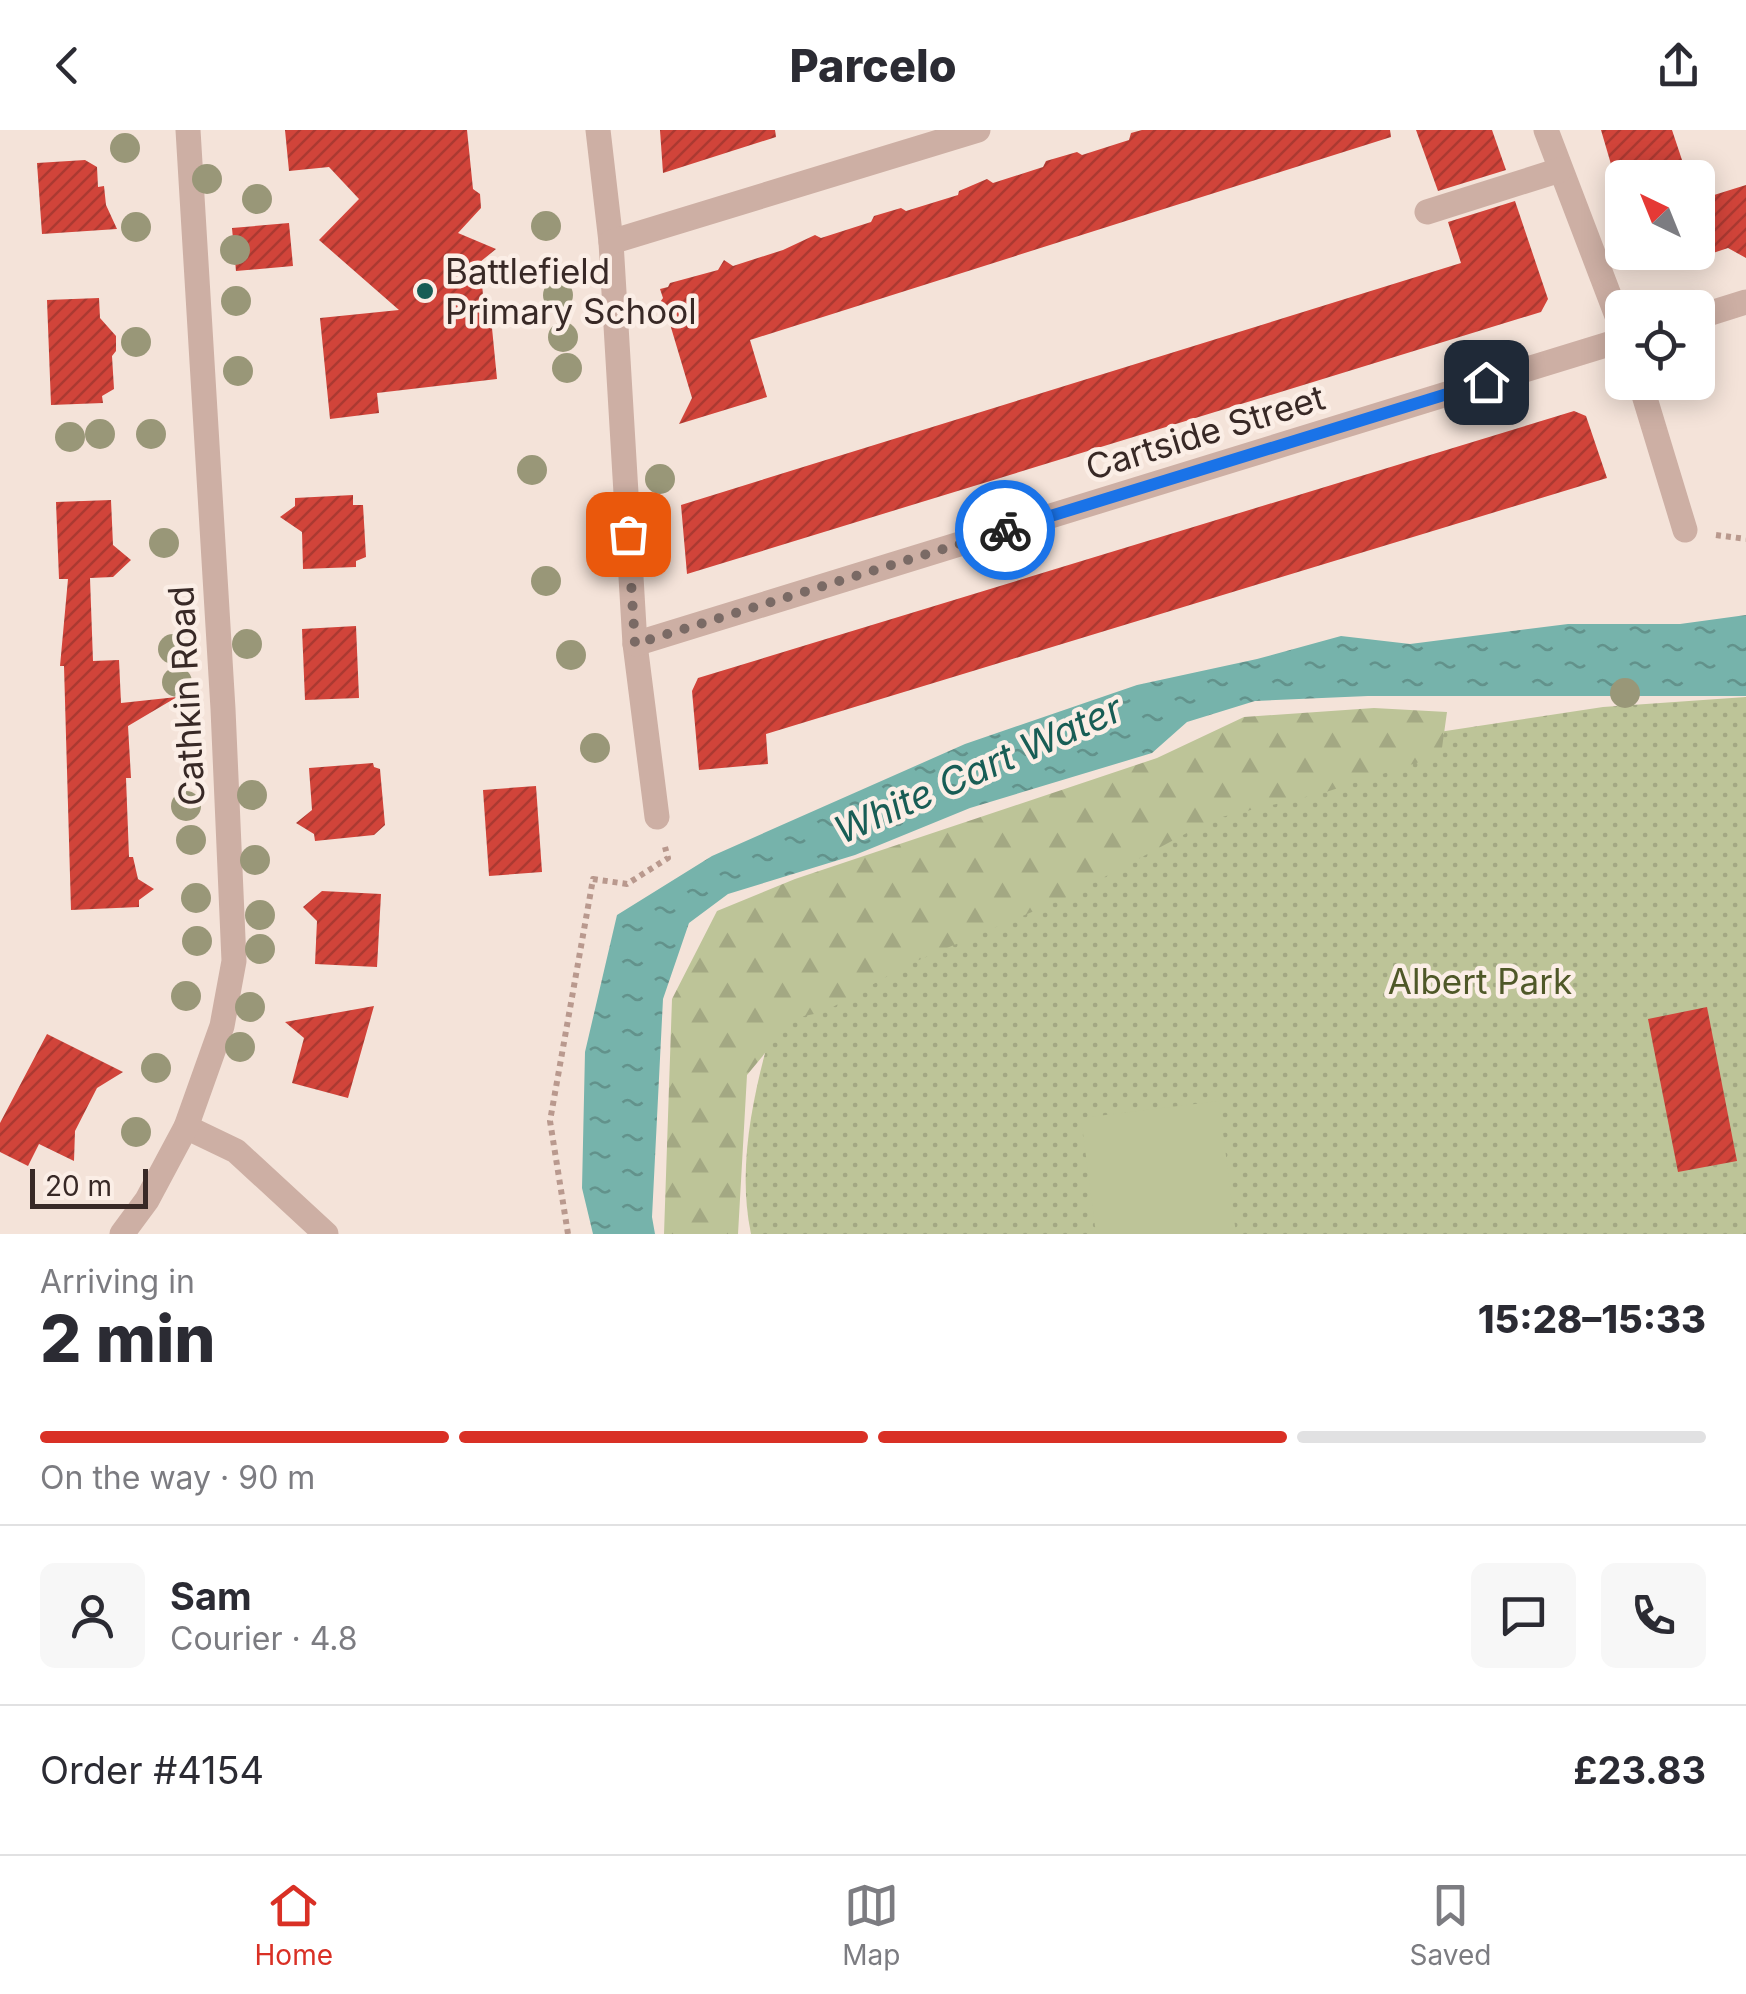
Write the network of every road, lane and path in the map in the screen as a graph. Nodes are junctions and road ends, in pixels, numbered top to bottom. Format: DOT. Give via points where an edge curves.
graph roads {
  1 [pos="188,130"];
  2 [pos="598,130"];
  3 [pos="978,130"];
  4 [pos="1546,130"];
  5 [pos="1560,170"];
  6 [pos="1427,212"];
  7 [pos="612,242"];
  8 [pos="1607,290"];
  9 [pos="1746,302"];
  10 [pos="1715,312"];
  11 [pos="1605,345"];
  12 [pos="1645,400"];
  13 [pos="1685,530"];
  14 [pos="635,644"];
  15 [pos="656,817"];
  16 [pos="186,1128"];
  17 [pos="122,1234"];
  18 [pos="326,1234"];
  19 [pos="568,1234"];
  1 -- 16 [label="street, Cathkin Road" via="234,962 222,1026"];
  2 -- 7 [label="street"];
  3 -- 7 [label="street"];
  4 -- 5 [label="street"];
  5 -- 6 [label="street"];
  5 -- 8 [label="street"];
  7 -- 14 [label="street"];
  9 -- 10 [label="street"];
  11 -- 14 [label="street, Cartside Street"];
  12 -- 13 [label="street"];
  14 -- 15 [label="street"];
  15 -- 19 [label="path" via="668,858 627,884 594,879 550,1121"];
  16 -- 17 [label="street, Cathkin Road"];
  16 -- 18 [label="street" via="236,1151"];
}
